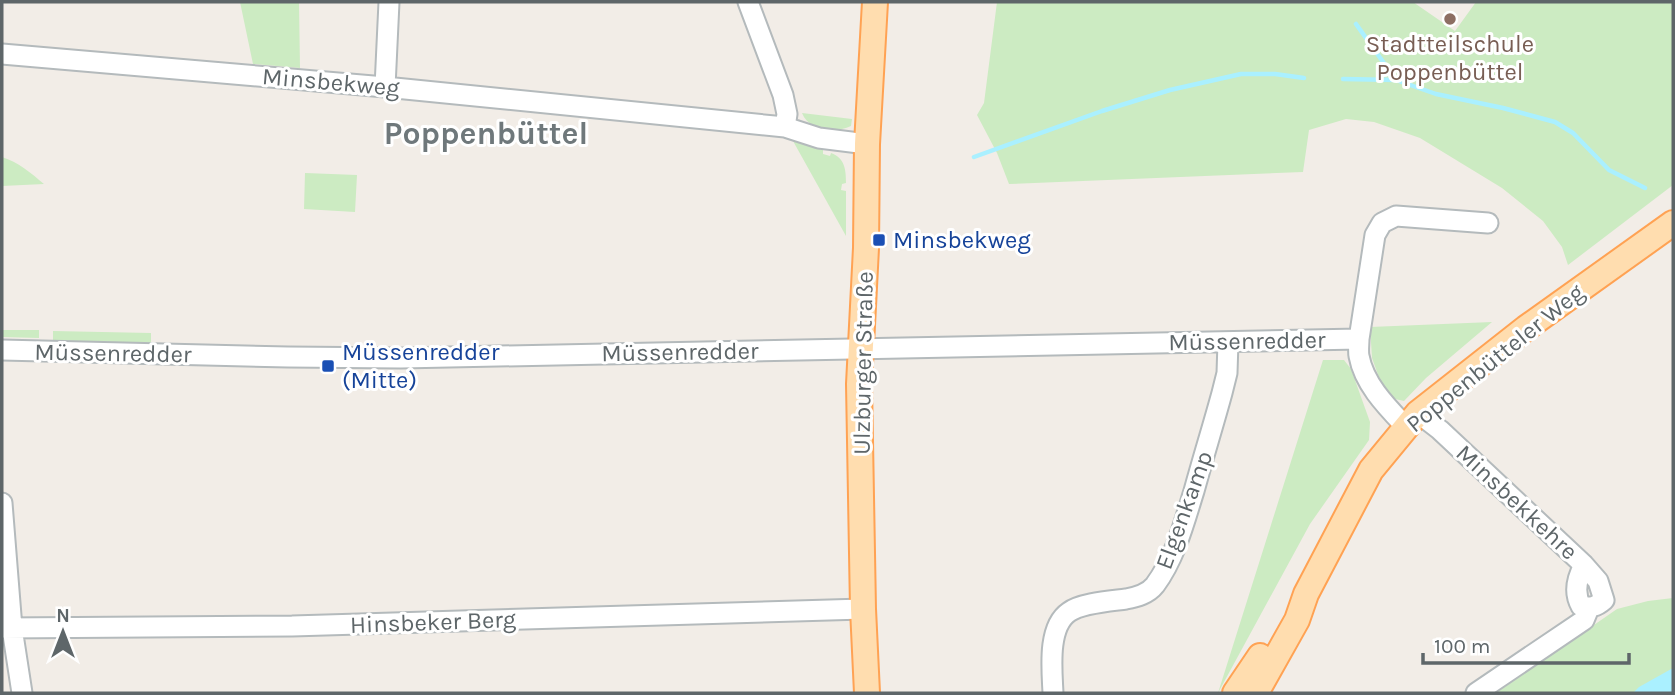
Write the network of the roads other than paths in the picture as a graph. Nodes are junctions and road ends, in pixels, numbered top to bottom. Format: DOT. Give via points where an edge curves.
graph roads {
  1 [pos="389,2"];
  2 [pos="748,2"];
  3 [pos="875,2"];
  4 [pos="2,54"];
  5 [pos="385,87"];
  6 [pos="785,127"];
  7 [pos="867,144"];
  8 [pos="1488,223"];
  9 [pos="1673,223"];
  10 [pos="1359,339"];
  11 [pos="1228,342"];
  12 [pos="860,348"];
  13 [pos="2,350"];
  14 [pos="1412,420"];
  15 [pos="2,503"];
  16 [pos="1306,594"];
  17 [pos="863,609"];
  18 [pos="7,628"];
  19 [pos="868,689"];
  20 [pos="22,693"];
  21 [pos="1053,693"];
  22 [pos="1236,693"];
  23 [pos="1256,693"];
  24 [pos="1476,693"];
  1 -- 5 [label="street"];
  2 -- 6 [label="street" via="783,95"];
  3 -- 7 [label="main road, Ulzburger Straße"];
  4 -- 5 [label="street, Minsbekweg"];
  5 -- 6 [label="street, Minsbekweg"];
  6 -- 7 [label="street, Minsbekweg" via="818,138"];
  7 -- 12 [label="main road, Ulzburger Straße"];
  8 -- 10 [label="street, Müssenredder" via="1396,216 1382,223 1375,235"];
  9 -- 14 [label="main road, Poppenbütteler Weg" via="1518,334"];
  10 -- 11 [label="street, Müssenredder"];
  10 -- 14 [label="street, Müssenredder" via="1358,355 1367,378 1385,405"];
  11 -- 12 [label="street, Müssenredder"];
  11 -- 21 [label="street, Elgenkamp" via="1222,393 1172,554 1155,585 1143,595 1069,611 1055,633"];
  12 -- 13 [label="street, Müssenredder" via="401,358"];
  12 -- 17 [label="main road, Ulzburger Straße"];
  14 -- 16 [label="main road, Poppenbütteler Weg" via="1371,470"];
  14 -- 24 [label="street, Minsbekkehre" via="1440,430 1584,565 1578,578 1578,599 1581,606 1589,608 1584,620"];
  15 -- 18 [label="street"];
  16 -- 22 [label="main road, Poppenbütteler Weg"];
  16 -- 23 [label="main road, Poppenbütteler Weg" via="1297,620"];
  17 -- 18 [label="street, Hinsbeker Berg" via="292,626"];
  17 -- 19 [label="main road, Ulzburger Straße"];
  18 -- 20 [label="street"];
}
